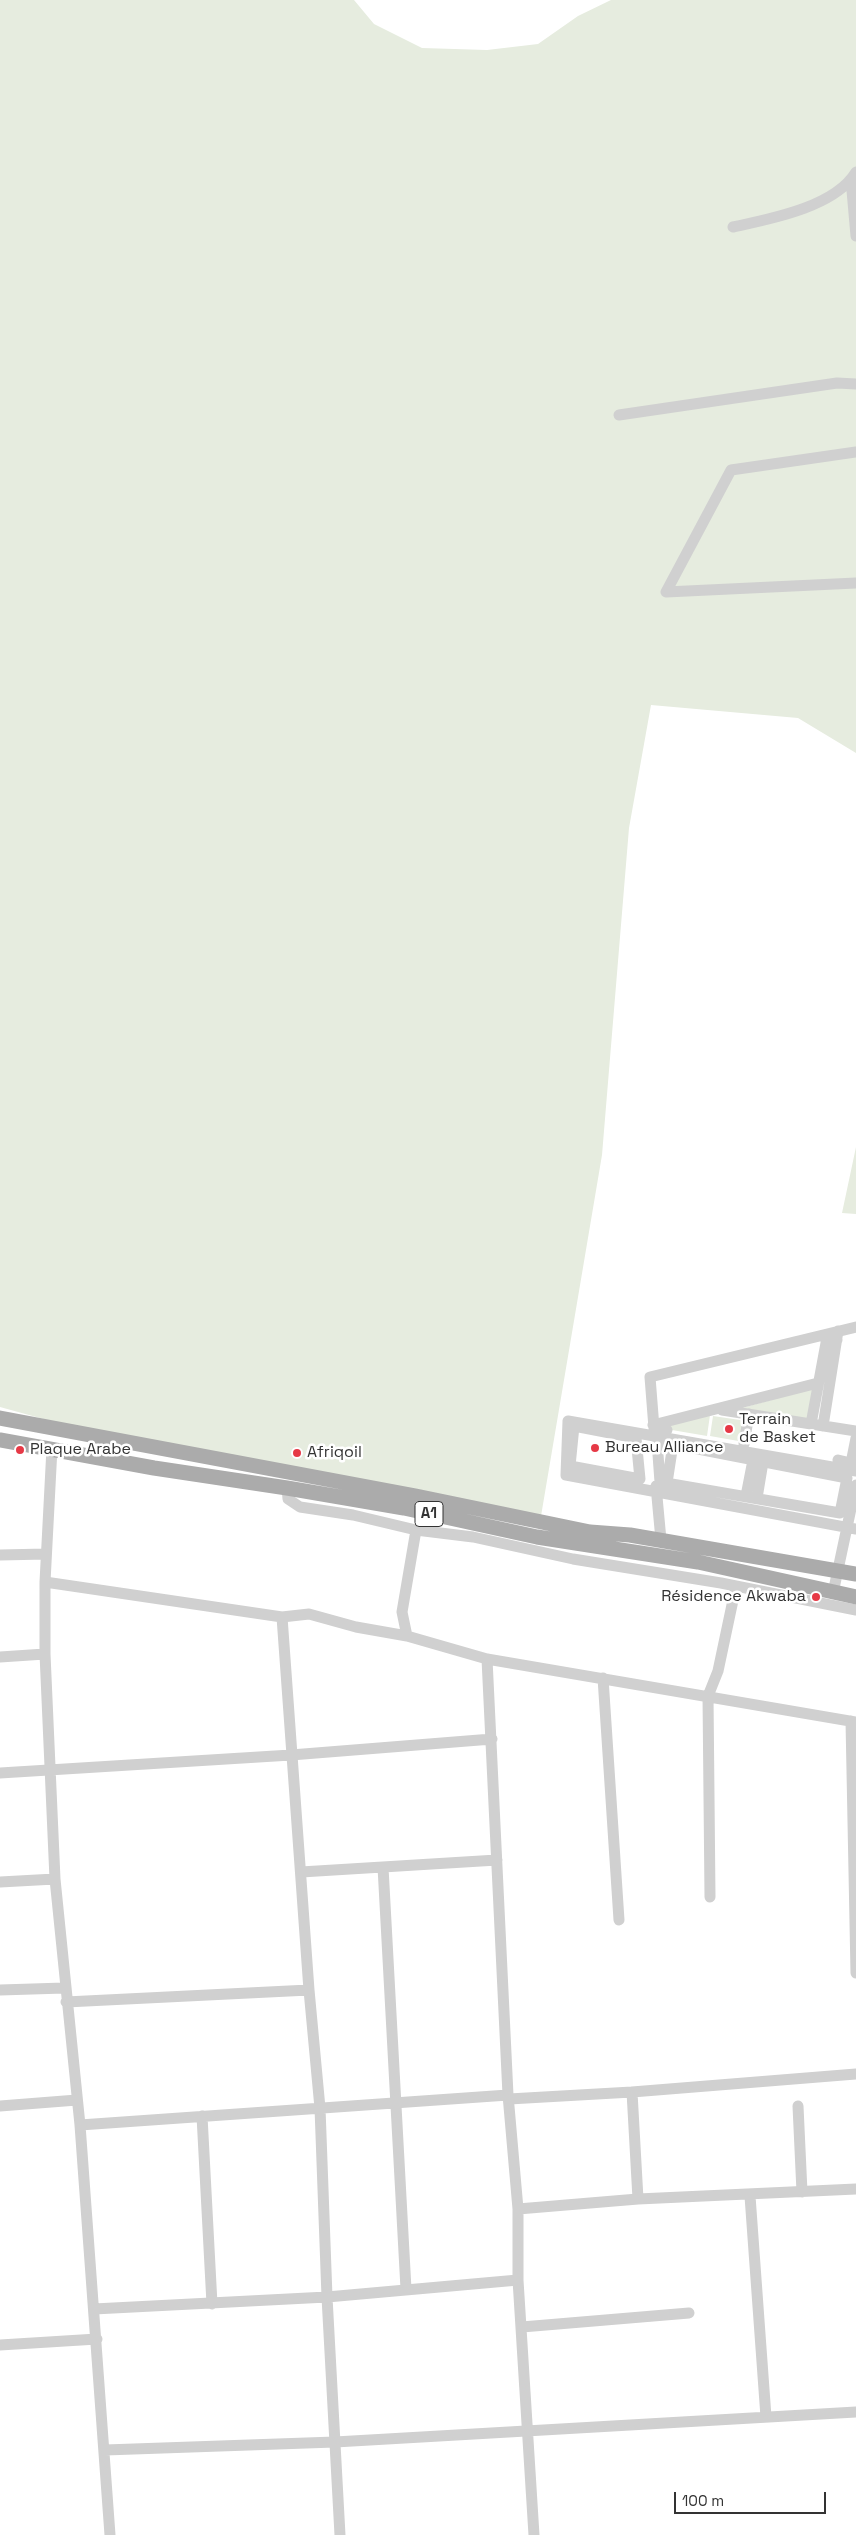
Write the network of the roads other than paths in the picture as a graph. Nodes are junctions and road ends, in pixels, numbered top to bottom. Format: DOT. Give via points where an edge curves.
graph roads {
  1 [pos="854,175"];
  2 [pos="733,227"];
  3 [pos="856,236"];
  4 [pos="856,384"];
  5 [pos="619,415"];
  6 [pos="856,452"];
  7 [pos="856,583"];
  8 [pos="856,1322"];
  9 [pos="856,1327"];
  10 [pos="838,1336"];
  11 [pos="818,1383"];
  12 [pos="717,1409"];
  13 [pos="749,1414"];
  14 [pos="0,1418"];
  15 [pos="811,1424"];
  16 [pos="823,1426"];
  17 [pos="652,1429"];
  18 [pos="856,1431"];
  19 [pos="636,1438"];
  20 [pos="856,1438"];
  21 [pos="0,1440"];
  22 [pos="673,1444"];
  23 [pos="744,1444"];
  24 [pos="52,1448"];
  25 [pos="758,1461"];
  26 [pos="856,1471"];
  27 [pos="667,1483"];
  28 [pos="856,1485"];
  29 [pos="287,1488"];
  30 [pos="656,1491"];
  31 [pos="752,1497"];
  32 [pos="852,1528"];
  33 [pos="416,1530"];
  34 [pos="661,1540"];
  35 [pos="46,1554"];
  36 [pos="0,1555"];
  37 [pos="837,1570"];
  38 [pos="856,1574"];
  39 [pos="44,1582"];
  40 [pos="736,1586"];
  41 [pos="833,1592"];
  42 [pos="856,1597"];
  43 [pos="856,1610"];
  44 [pos="282,1617"];
  45 [pos="408,1636"];
  46 [pos="45,1654"];
  47 [pos="0,1657"];
  48 [pos="487,1659"];
  49 [pos="603,1678"];
  50 [pos="708,1696"];
  51 [pos="853,1721"];
  52 [pos="492,1739"];
  53 [pos="291,1755"];
  54 [pos="50,1770"];
  55 [pos="0,1772"];
  56 [pos="497,1860"];
  57 [pos="384,1867"];
  58 [pos="301,1872"];
  59 [pos="55,1879"];
  60 [pos="0,1882"];
  61 [pos="710,1897"];
  62 [pos="620,1920"];
  63 [pos="856,1974"];
  64 [pos="64,1988"];
  65 [pos="0,1990"];
  66 [pos="309,1990"];
  67 [pos="66,2002"];
  68 [pos="856,2074"];
  69 [pos="632,2092"];
  70 [pos="508,2097"];
  71 [pos="77,2100"];
  72 [pos="396,2103"];
  73 [pos="0,2106"];
  74 [pos="798,2106"];
  75 [pos="320,2108"];
  76 [pos="202,2116"];
  77 [pos="80,2125"];
  78 [pos="856,2189"];
  79 [pos="802,2192"];
  80 [pos="750,2196"];
  81 [pos="638,2199"];
  82 [pos="518,2209"];
  83 [pos="518,2280"];
  84 [pos="406,2289"];
  85 [pos="327,2297"];
  86 [pos="212,2304"];
  87 [pos="94,2309"];
  88 [pos="689,2313"];
  89 [pos="522,2327"];
  90 [pos="97,2339"];
  91 [pos="0,2345"];
  92 [pos="856,2412"];
  93 [pos="766,2417"];
  94 [pos="527,2430"];
  95 [pos="335,2442"];
  96 [pos="105,2450"];
  97 [pos="110,2535"];
  98 [pos="340,2535"];
  99 [pos="534,2535"];
  1 -- 2 [label="street" via="830,194 794,212"];
  1 -- 3 [label="street"];
  4 -- 5 [label="street" via="837,383"];
  6 -- 7 [label="street" via="730,470 666,592"];
  8 -- 17 [label="street" via="646,1373"];
  9 -- 10 [label="street"];
  10 -- 11 [label="street" via="826,1343"];
  10 -- 16 [label="street"];
  10 -- 17 [label="street" via="650,1377"];
  11 -- 12 [label="street"];
  11 -- 15 [label="street"];
  12 -- 13 [label="street"];
  12 -- 17 [label="street"];
  13 -- 15 [label="street"];
  13 -- 23 [label="street"];
  14 -- 34 [label="main road, A1" via="590,1532"];
  15 -- 16 [label="street"];
  16 -- 18 [label="street"];
  17 -- 23 [label="street"];
  17 -- 26 [label="street"];
  17 -- 30 [label="street"];
  17 -- 30 [label="street" via="568,1421 566,1475"];
  19 -- 19 [label="street" via="640,1479 570,1466 574,1426"];
  20 -- 23 [label="street" via="851,1463"];
  21 -- 24 [label="main road, A1"];
  22 -- 25 [label="street"];
  22 -- 27 [label="street"];
  22 -- 27 [label="street" via="657,1441 660,1482"];
  24 -- 29 [label="main road, A1" via="154,1468"];
  24 -- 35 [label="street"];
  25 -- 31 [label="street"];
  25 -- 31 [label="street" via="847,1478 840,1513"];
  27 -- 31 [label="street"];
  28 -- 32 [label="street"];
  29 -- 33 [label="street" via="288,1499 300,1506"];
  29 -- 41 [label="main road, A1" via="404,1508 537,1537 698,1562"];
  30 -- 32 [label="street"];
  30 -- 34 [label="street"];
  32 -- 37 [label="street"];
  33 -- 40 [label="street" via="473,1537 573,1559"];
  33 -- 45 [label="street" via="402,1612"];
  34 -- 37 [label="main road, A1"];
  35 -- 36 [label="street"];
  35 -- 39 [label="street"];
  37 -- 38 [label="main road, A1"];
  37 -- 41 [label="street"];
  39 -- 44 [label="street"];
  39 -- 46 [label="street"];
  40 -- 43 [label="street"];
  40 -- 50 [label="street" via="718,1671"];
  41 -- 42 [label="main road, A1"];
  44 -- 45 [label="street" via="310,1614 356,1627"];
  44 -- 53 [label="street"];
  45 -- 48 [label="street"];
  46 -- 47 [label="street"];
  46 -- 54 [label="street"];
  48 -- 49 [label="street"];
  48 -- 52 [label="street"];
  49 -- 50 [label="street"];
  49 -- 62 [label="street"];
  50 -- 51 [label="street"];
  50 -- 61 [label="street"];
  51 -- 63 [label="street"];
  52 -- 53 [label="street"];
  52 -- 56 [label="street"];
  53 -- 54 [label="street"];
  53 -- 58 [label="street"];
  54 -- 55 [label="street"];
  54 -- 59 [label="street"];
  56 -- 57 [label="street"];
  56 -- 70 [label="street"];
  57 -- 58 [label="street"];
  57 -- 72 [label="street"];
  58 -- 66 [label="street"];
  59 -- 60 [label="street"];
  59 -- 64 [label="street"];
  64 -- 65 [label="street"];
  64 -- 67 [label="street"];
  66 -- 67 [label="street"];
  66 -- 75 [label="street"];
  67 -- 71 [label="street"];
  68 -- 69 [label="street"];
  69 -- 70 [label="street"];
  69 -- 81 [label="street"];
  70 -- 72 [label="street"];
  70 -- 82 [label="street"];
  71 -- 73 [label="street"];
  71 -- 77 [label="street"];
  72 -- 75 [label="street"];
  72 -- 84 [label="street"];
  74 -- 79 [label="street"];
  75 -- 76 [label="street"];
  75 -- 85 [label="street"];
  76 -- 77 [label="street"];
  76 -- 86 [label="street"];
  77 -- 87 [label="street"];
  78 -- 79 [label="street"];
  79 -- 80 [label="street"];
  80 -- 81 [label="street"];
  80 -- 93 [label="street"];
  81 -- 82 [label="street"];
  82 -- 83 [label="street"];
  83 -- 84 [label="street"];
  83 -- 89 [label="street"];
  84 -- 85 [label="street"];
  85 -- 86 [label="street"];
  85 -- 95 [label="street"];
  86 -- 87 [label="street"];
  87 -- 90 [label="street"];
  88 -- 89 [label="street"];
  89 -- 94 [label="street"];
  90 -- 91 [label="street"];
  90 -- 96 [label="street"];
  92 -- 93 [label="street"];
  93 -- 94 [label="street"];
  94 -- 95 [label="street"];
  94 -- 99 [label="street"];
  95 -- 96 [label="street"];
  95 -- 98 [label="street"];
  96 -- 97 [label="street"];
}
